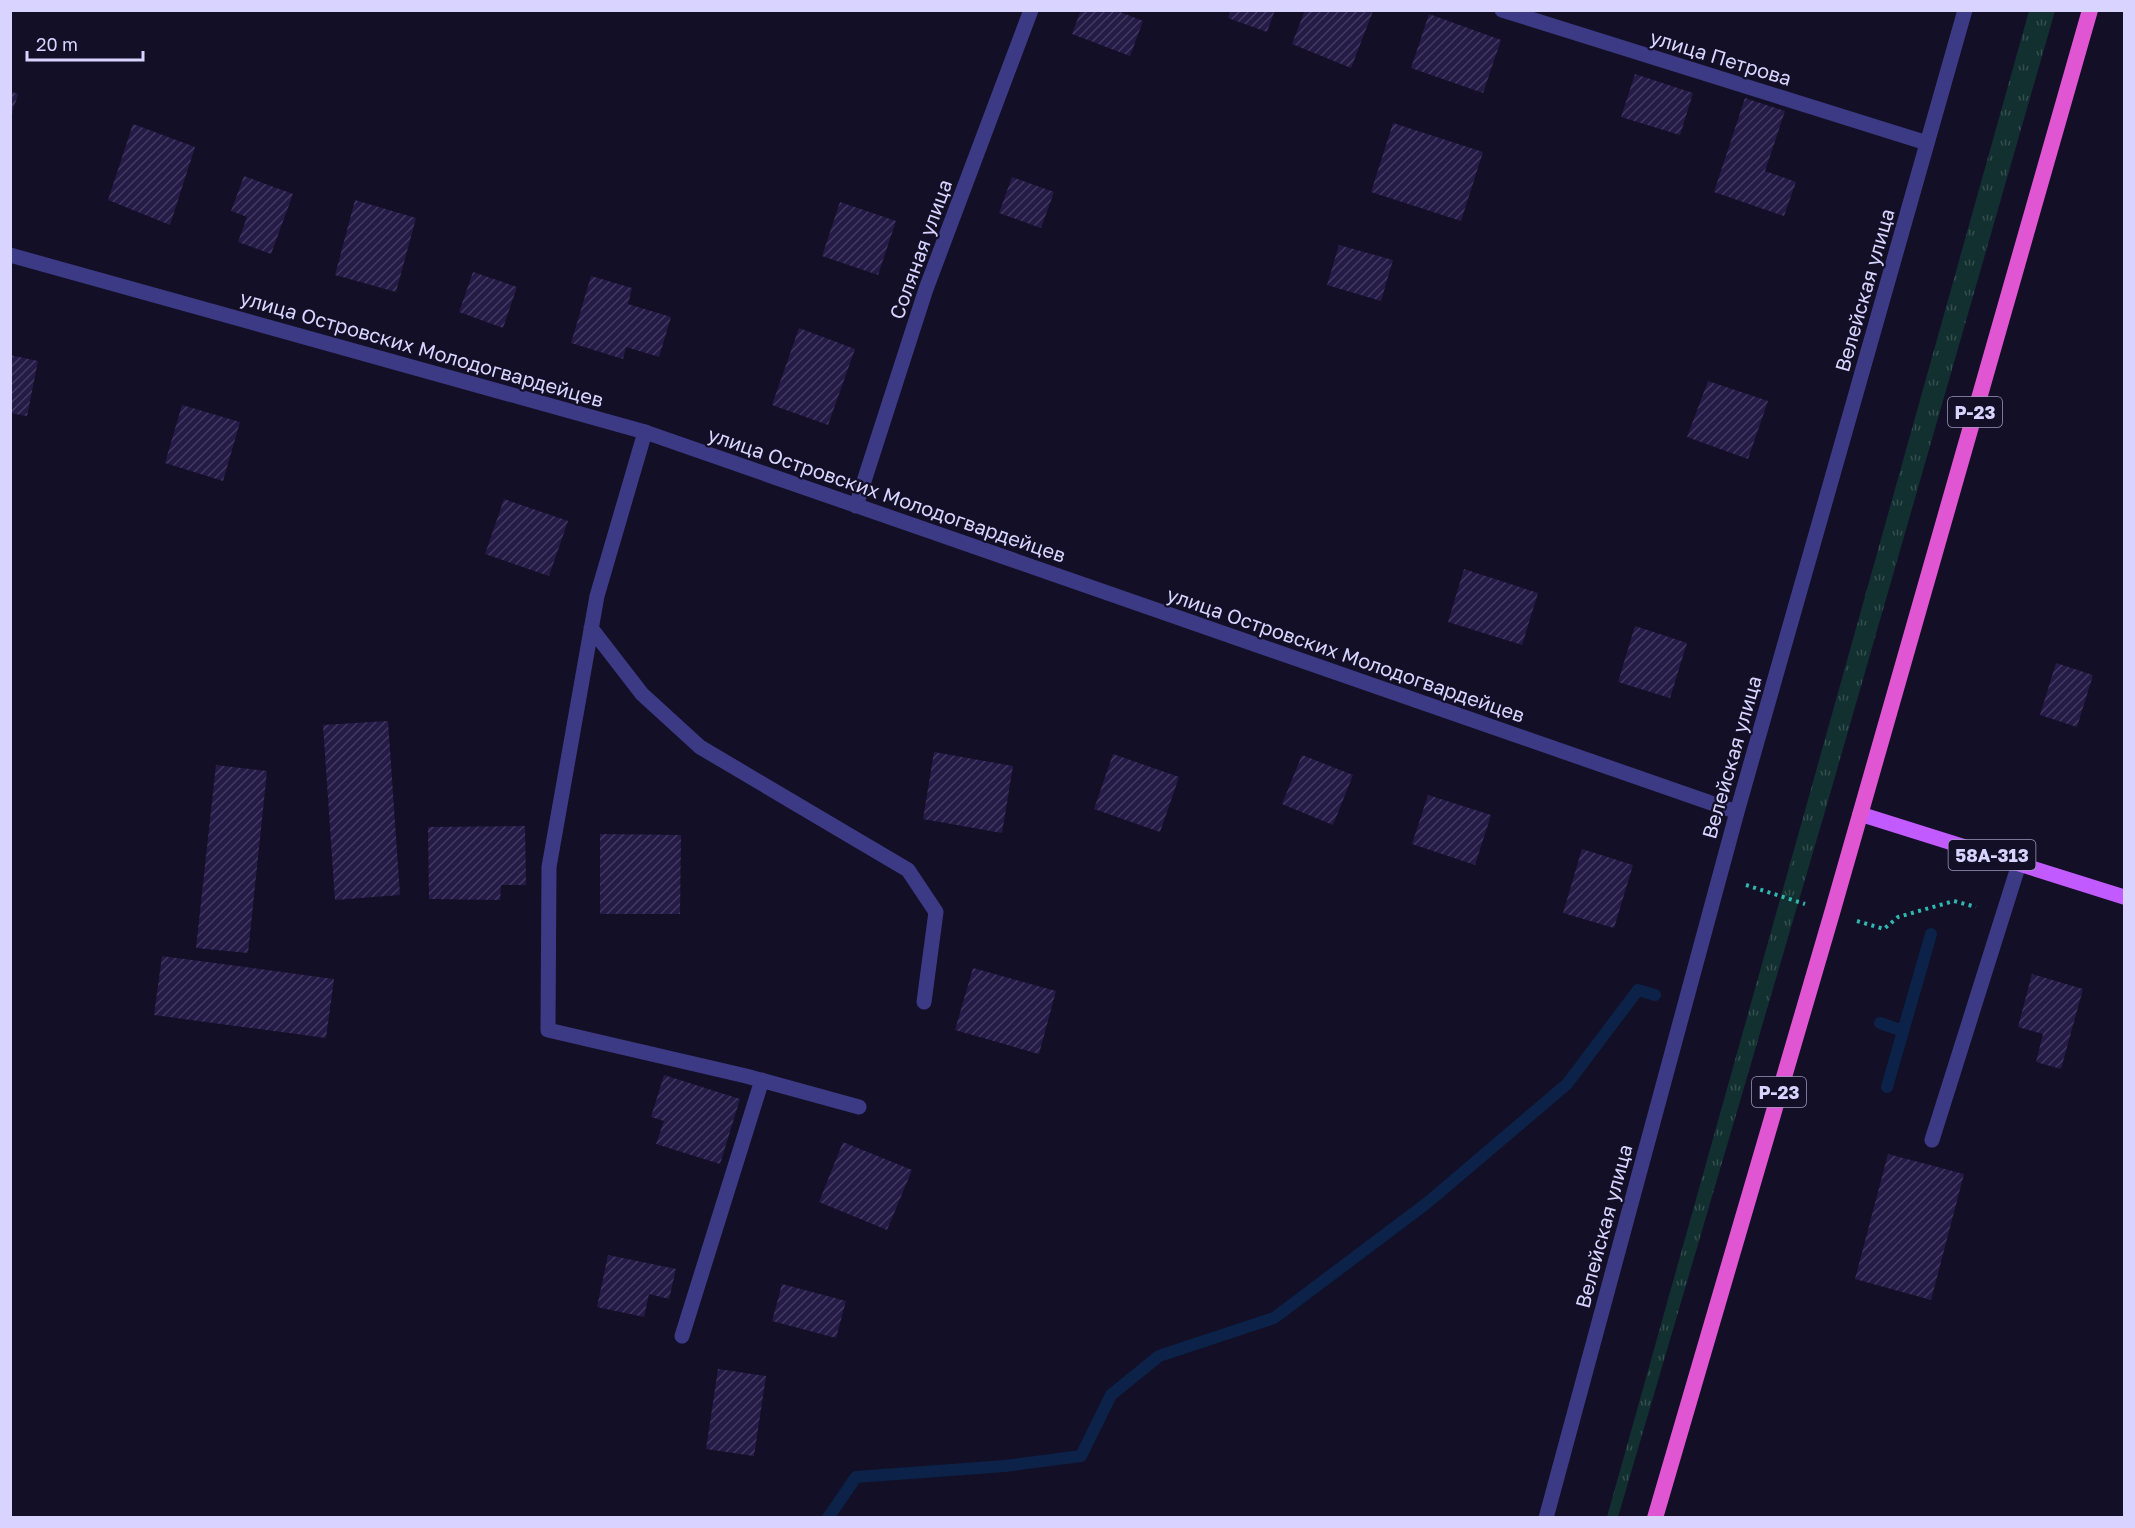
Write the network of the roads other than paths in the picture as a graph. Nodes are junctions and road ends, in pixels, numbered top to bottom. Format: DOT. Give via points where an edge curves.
graph roads {
  1 [pos="1031,10"];
  2 [pos="1502,10"];
  3 [pos="1965,10"];
  4 [pos="2090,10"];
  5 [pos="1927,143"];
  6 [pos="10,255"];
  7 [pos="645,432"];
  8 [pos="856,506"];
  9 [pos="591,628"];
  10 [pos="1737,812"];
  11 [pos="1860,814"];
  12 [pos="2019,864"];
  13 [pos="2124,897"];
  14 [pos="924,1002"];
  15 [pos="762,1080"];
  16 [pos="859,1107"];
  17 [pos="1932,1140"];
  18 [pos="682,1336"];
  19 [pos="1546,1518"];
  20 [pos="1655,1518"];
  1 -- 8 [label="street, Соляная улица" via="926,289"];
  2 -- 5 [label="street, улица Петрова"];
  3 -- 5 [label="street, Велейская улица"];
  4 -- 11 [label="highway, Р-23"];
  5 -- 10 [label="street, Велейская улица"];
  6 -- 7 [label="street, улица Островских Молодогвардейцев"];
  7 -- 8 [label="street, улица Островских Молодогвардейцев"];
  7 -- 9 [label="street"];
  8 -- 10 [label="street, улица Островских Молодогвардейцев"];
  9 -- 14 [label="street" via="642,694 699,747 908,870 936,912"];
  9 -- 15 [label="street" via="549,867 548,1030"];
  10 -- 19 [label="street, Велейская улица"];
  11 -- 12 [label="main road, 58А-313"];
  11 -- 20 [label="highway, Р-23"];
  12 -- 13 [label="main road, 58А-313"];
  12 -- 17 [label="street"];
  15 -- 16 [label="street"];
  15 -- 18 [label="street"];
}
